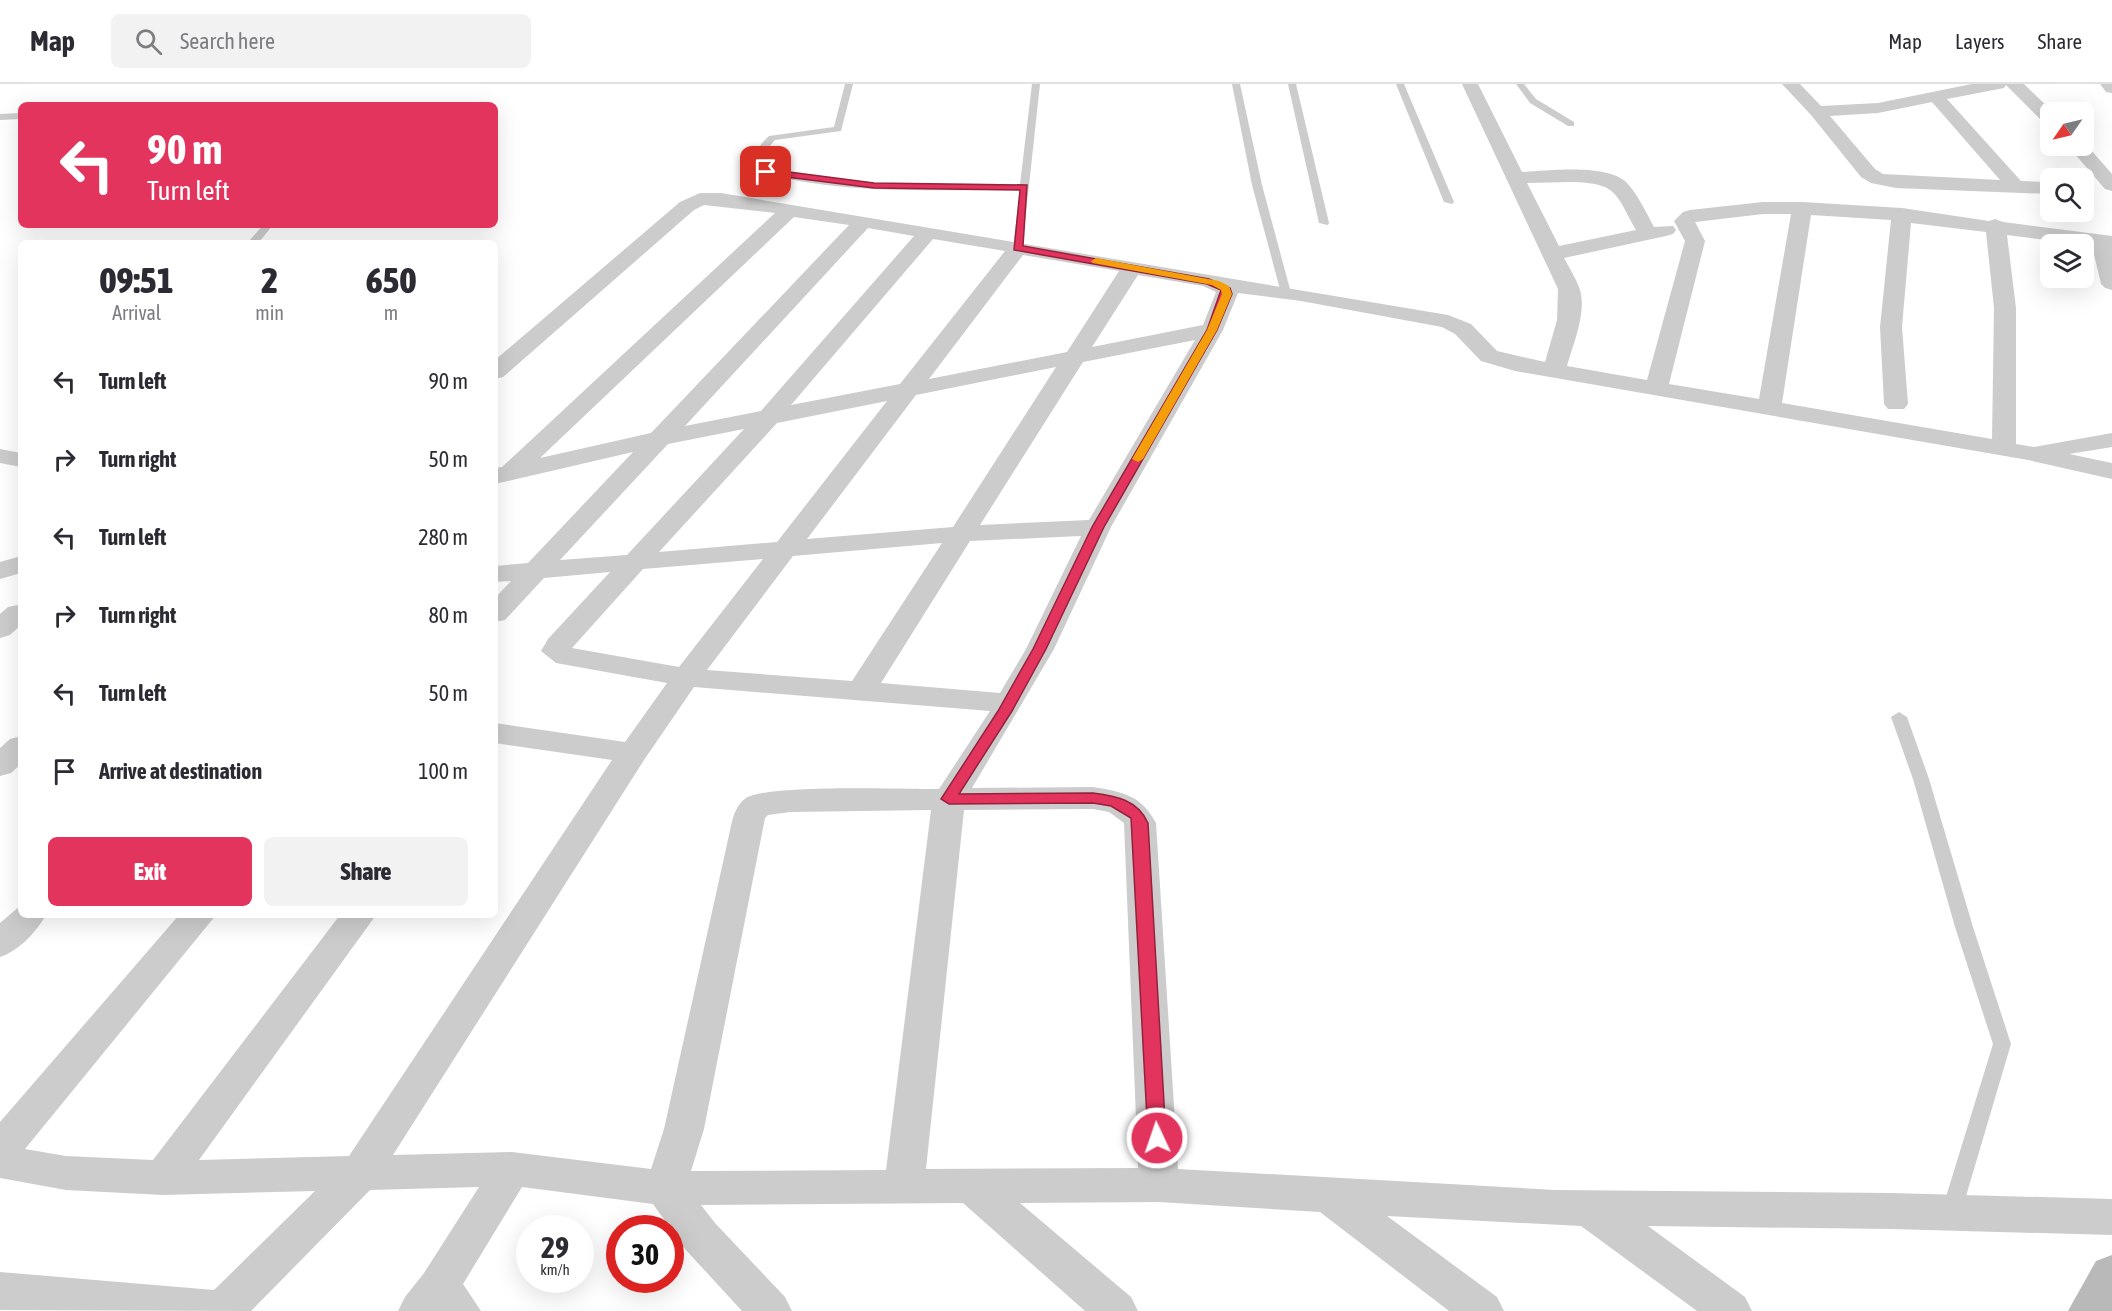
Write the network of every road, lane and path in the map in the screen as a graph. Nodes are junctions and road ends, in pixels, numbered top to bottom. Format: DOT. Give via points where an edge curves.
graph roads {
  1 [pos="849,84"];
  2 [pos="1036,84"];
  3 [pos="1236,84"];
  4 [pos="1292,84"];
  5 [pos="1400,84"];
  6 [pos="1470,84"];
  7 [pos="1520,84"];
  8 [pos="1790,84"];
  9 [pos="1998,84"];
  10 [pos="2014,84"];
  11 [pos="2108,84"];
  12 [pos="2112,88"];
  13 [pos="1936,98"];
  14 [pos="2040,109"];
  15 [pos="1817,111"];
  16 [pos="18,116"];
  17 [pos="0,117"];
  18 [pos="1571,124"];
  19 [pos="2086,156"];
  20 [pos="1514,178"];
  21 [pos="2112,185"];
  22 [pos="2015,186"];
  23 [pos="1024,187"];
  24 [pos="2040,187"];
  25 [pos="1449,202"];
  26 [pos="1802,208"];
  27 [pos="790,210"];
  28 [pos="1902,214"];
  29 [pos="863,222"];
  30 [pos="1324,223"];
  31 [pos="1687,225"];
  32 [pos="1995,225"];
  33 [pos="265,228"];
  34 [pos="928,232"];
  35 [pos="1648,234"];
  36 [pos="255,240"];
  37 [pos="2107,241"];
  38 [pos="1018,248"];
  39 [pos="1552,254"];
  40 [pos="1132,267"];
  41 [pos="2112,284"];
  42 [pos="1221,285"];
  43 [pos="1286,293"];
  44 [pos="1212,330"];
  45 [pos="1072,358"];
  46 [pos="498,369"];
  47 [pos="1554,371"];
  48 [pos="1656,388"];
  49 [pos="908,391"];
  50 [pos="1896,404"];
  51 [pos="1769,408"];
  52 [pos="767,418"];
  53 [pos="662,438"];
  54 [pos="2112,440"];
  55 [pos="2004,449"];
  56 [pos="2028,453"];
  57 [pos="2112,471"];
  58 [pos="500,479"];
  59 [pos="1098,527"];
  60 [pos="959,534"];
  61 [pos="785,549"];
  62 [pos="636,561"];
  63 [pos="537,570"];
  64 [pos="498,574"];
  65 [pos="498,611"];
  66 [pos="686,677"];
  67 [pos="861,691"];
  68 [pos="1007,704"];
  69 [pos="1899,717"];
  70 [pos="498,733"];
  71 [pos="18,749"];
  72 [pos="633,753"];
  73 [pos="0,766"];
  74 [pos="949,799"];
  75 [pos="25,918"];
  76 [pos="196,918"];
  77 [pos="357,918"];
  78 [pos="0,944"];
  79 [pos="0,1150"];
  80 [pos="0,1161"];
  81 [pos="512,1169"];
  82 [pos="359,1174"];
  83 [pos="163,1178"];
  84 [pos="1160,1185"];
  85 [pos="904,1186"];
  86 [pos="665,1188"];
  87 [pos="974,1188"];
  88 [pos="1327,1194"];
  89 [pos="1588,1208"];
  90 [pos="1951,1213"];
  91 [pos="2112,1217"];
  92 [pos="2112,1276"];
  93 [pos="0,1291"];
  94 [pos="440,1303"];
  95 [pos="1106,1308"];
  96 [pos="222,1311"];
  97 [pos="770,1311"];
  98 [pos="1482,1311"];
  99 [pos="1730,1311"];
  100 [pos="2092,1311"];
  1 -- 23 [label="lane" via="837,129 772,138 758,158 759,168 780,176 874,186"];
  2 -- 23 [label="lane"];
  3 -- 43 [label="lane" via="1257,185"];
  4 -- 30 [label="lane"];
  5 -- 25 [label="lane"];
  6 -- 20 [label="street"];
  7 -- 18 [label="lane" via="1533,101"];
  8 -- 15 [label="street"];
  9 -- 13 [label="street"];
  10 -- 14 [label="street"];
  11 -- 12 [label="street"];
  13 -- 15 [label="street" via="1873,109"];
  13 -- 22 [label="street"];
  15 -- 22 [label="street" via="1868,173 1878,179"];
  16 -- 17 [label="lane"];
  19 -- 21 [label="street"];
  20 -- 35 [label="street" via="1611,181 1620,187"];
  20 -- 39 [label="street"];
  22 -- 24 [label="street"];
  23 -- 38 [label="lane"];
  26 -- 28 [label="street"];
  26 -- 31 [label="street" via="1706,212 1690,216 1684,221"];
  26 -- 51 [label="street"];
  27 -- 29 [label="street"];
  27 -- 46 [label="street" via="721,199 693,202"];
  27 -- 58 [label="street"];
  28 -- 32 [label="street"];
  28 -- 50 [label="street" via="1891,327"];
  29 -- 34 [label="street"];
  29 -- 53 [label="street"];
  31 -- 35 [label="street"];
  31 -- 48 [label="street" via="1695,240"];
  32 -- 37 [label="street"];
  32 -- 55 [label="street" via="2001,251 2006,328"];
  33 -- 36 [label="lane"];
  34 -- 38 [label="street"];
  34 -- 52 [label="street"];
  35 -- 39 [label="street"];
  37 -- 41 [label="street"];
  38 -- 40 [label="street"];
  38 -- 49 [label="street"];
  39 -- 47 [label="street" via="1571,301"];
  40 -- 42 [label="street"];
  40 -- 45 [label="street"];
  42 -- 43 [label="street"];
  42 -- 44 [label="street" via="1227,294"];
  43 -- 47 [label="street" via="1448,322 1463,328 1489,356"];
  44 -- 45 [label="street"];
  44 -- 59 [label="street"];
  45 -- 49 [label="street"];
  45 -- 60 [label="street"];
  47 -- 48 [label="street"];
  48 -- 51 [label="street"];
  49 -- 52 [label="street"];
  49 -- 61 [label="street"];
  51 -- 55 [label="street"];
  52 -- 53 [label="street"];
  52 -- 62 [label="street"];
  53 -- 58 [label="street"];
  53 -- 63 [label="street"];
  54 -- 56 [label="street"];
  55 -- 56 [label="street"];
  56 -- 57 [label="street"];
  59 -- 60 [label="street"];
  59 -- 68 [label="street" via="1040,649"];
  60 -- 61 [label="street"];
  60 -- 67 [label="street"];
  61 -- 62 [label="street"];
  61 -- 66 [label="street"];
  62 -- 63 [label="street"];
  62 -- 66 [label="street" via="556,651 566,657"];
  63 -- 64 [label="street"];
  63 -- 65 [label="street"];
  66 -- 67 [label="street"];
  66 -- 72 [label="street"];
  67 -- 68 [label="street"];
  68 -- 74 [label="street"];
  69 -- 90 [label="lane" via="1922,779 2002,1044"];
  70 -- 72 [label="street"];
  71 -- 73 [label="street"];
  72 -- 82 [label="street"];
  74 -- 84 [label="street" via="1093,798 1113,801 1137,816"];
  74 -- 85 [label="street"];
  74 -- 86 [label="street" via="789,801 758,806 750,815 679,1150"];
  75 -- 78 [label="street"];
  76 -- 79 [label="street"];
  77 -- 83 [label="street"];
  80 -- 83 [label="street" via="66,1173"];
  81 -- 82 [label="street"];
  81 -- 86 [label="street"];
  81 -- 94 [label="street"];
  82 -- 83 [label="street"];
  82 -- 96 [label="street"];
  84 -- 87 [label="street"];
  84 -- 88 [label="street"];
  85 -- 86 [label="street"];
  85 -- 87 [label="street"];
  86 -- 97 [label="street" via="700,1236"];
  87 -- 95 [label="street"];
  88 -- 89 [label="street"];
  88 -- 98 [label="street"];
  89 -- 90 [label="street"];
  89 -- 99 [label="street"];
  90 -- 91 [label="street"];
  92 -- 100 [label="main road"];
  93 -- 96 [label="street"];
}
